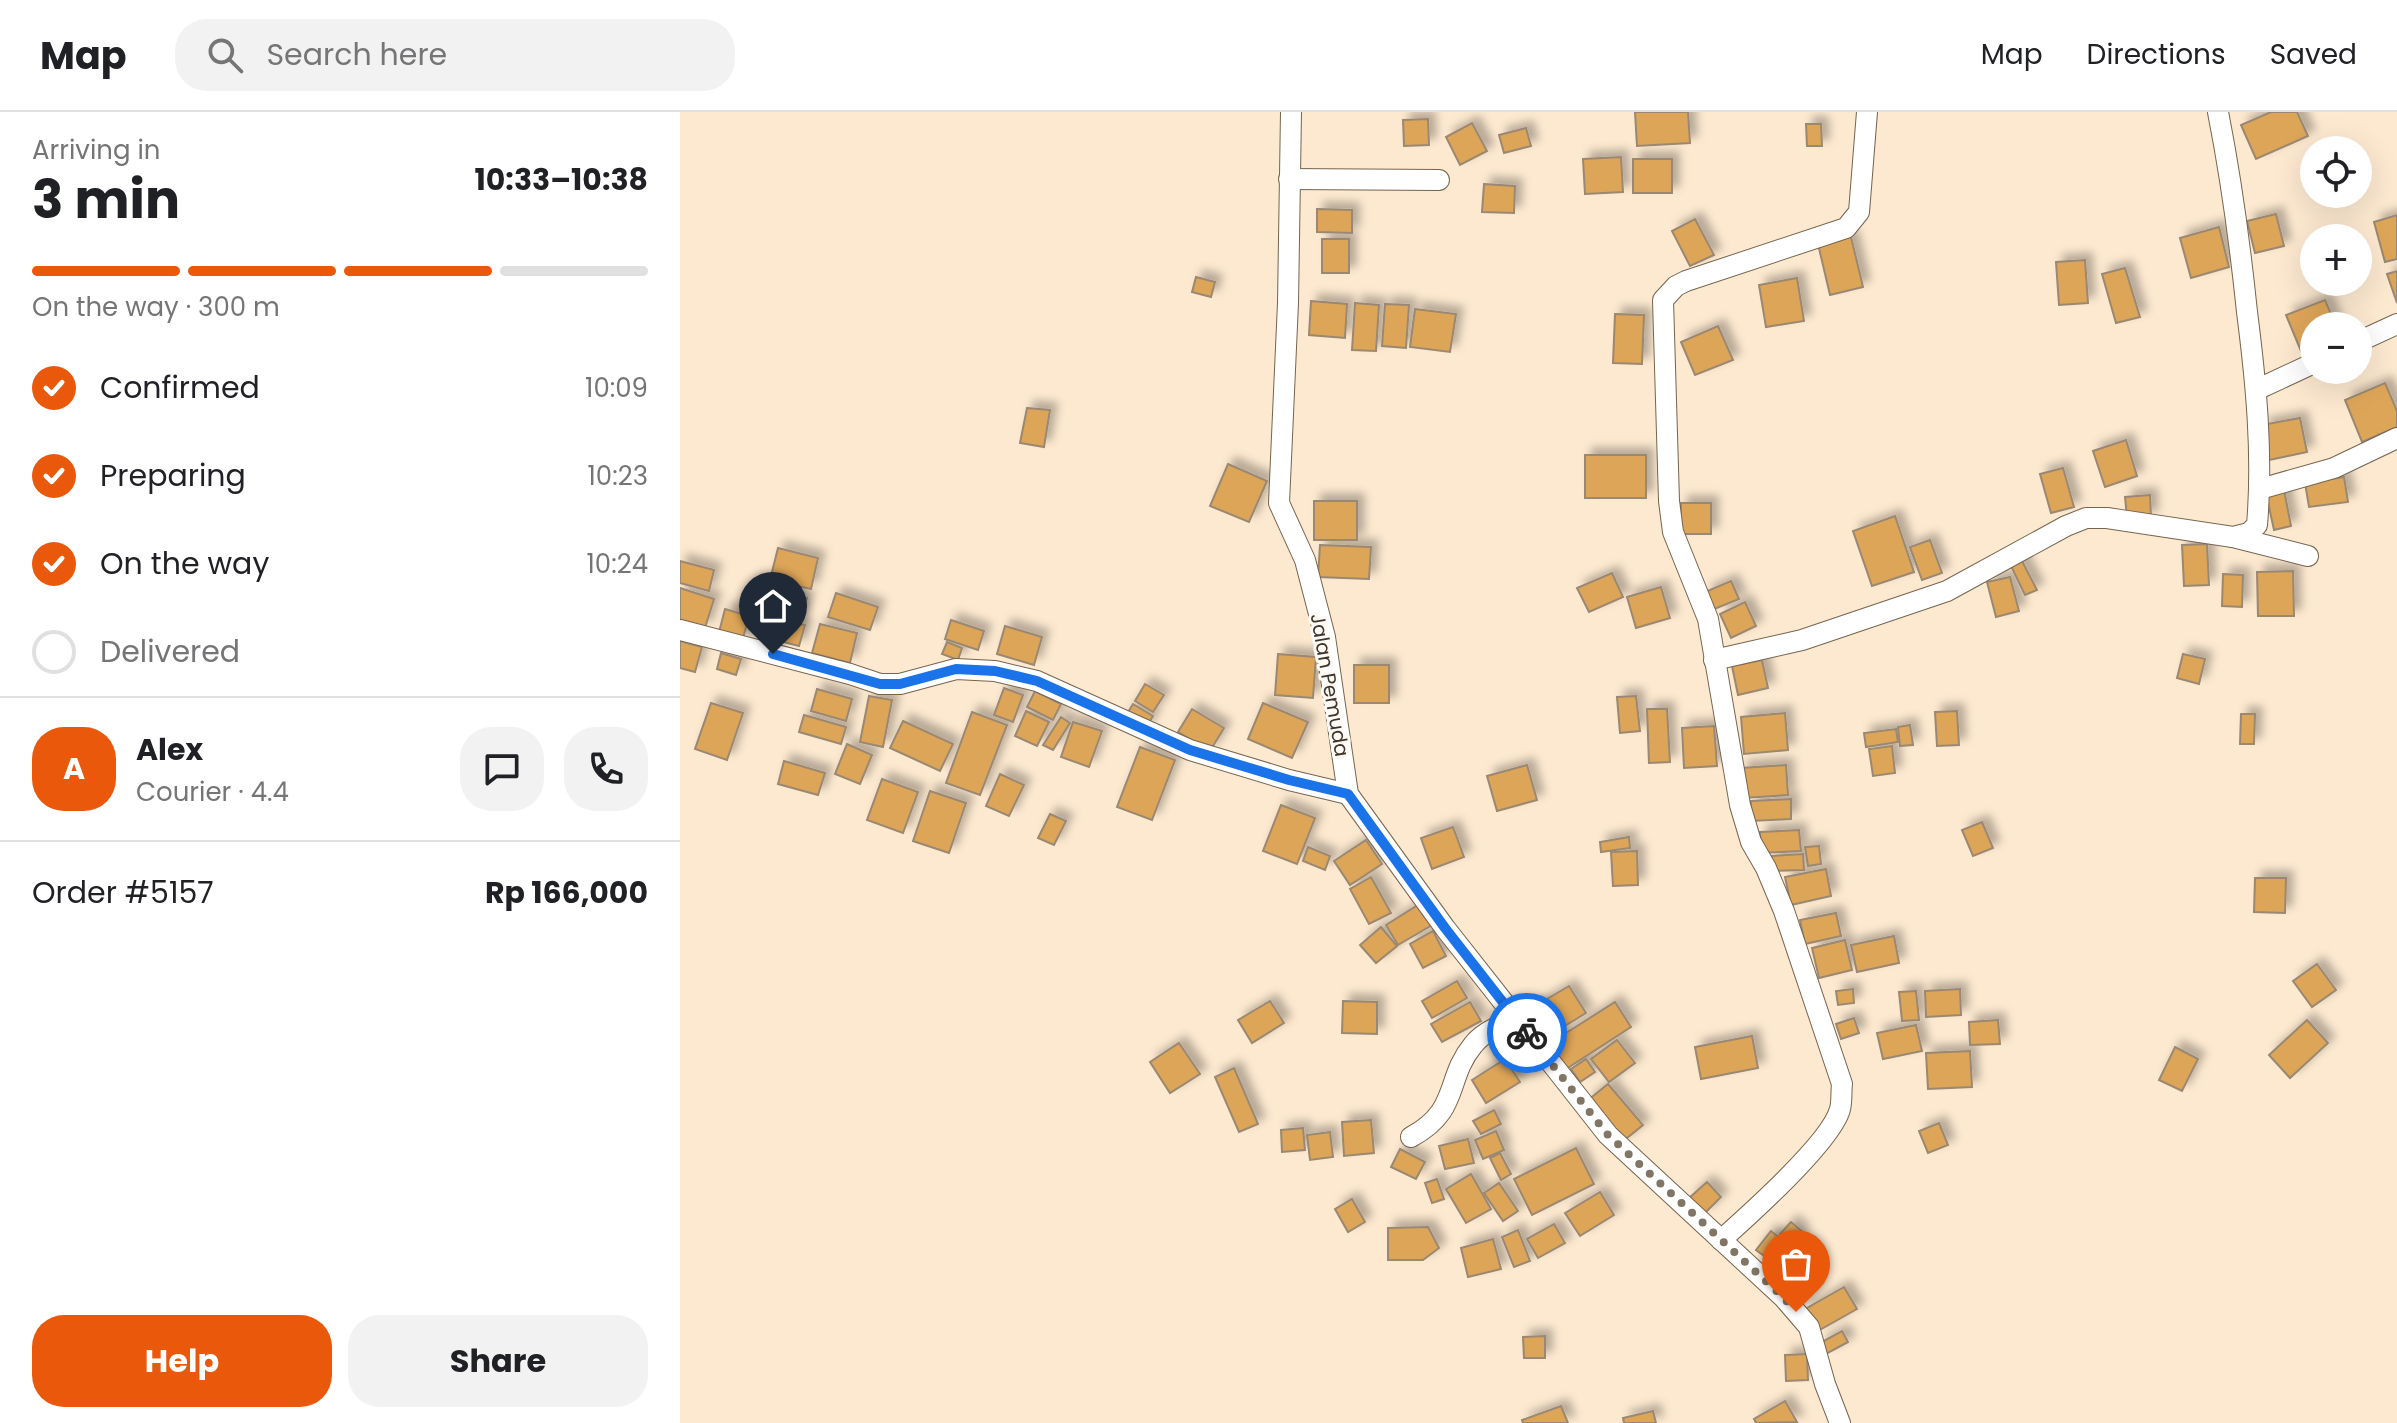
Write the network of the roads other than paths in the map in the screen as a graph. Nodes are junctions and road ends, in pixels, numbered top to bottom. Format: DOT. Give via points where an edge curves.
graph roads {
  1 [pos="1291,112"];
  2 [pos="1867,112"];
  3 [pos="2218,112"];
  4 [pos="1289,179"];
  5 [pos="1439,180"];
  6 [pos="2397,324"];
  7 [pos="2372,336"];
  8 [pos="2300,370"];
  9 [pos="2256,390"];
  10 [pos="2397,438"];
  11 [pos="2260,489"];
  12 [pos="2233,537"];
  13 [pos="2308,556"];
  14 [pos="680,630"];
  15 [pos="1714,660"];
  16 [pos="1348,794"];
  17 [pos="1517,1020"];
  18 [pos="1411,1137"];
  19 [pos="1721,1240"];
  20 [pos="1840,1423"];
  1 -- 4 [label="street, Jalan Pemuda"];
  2 -- 15 [label="street" via="1859,212 1846,228 1686,281 1663,300 1673,532 1708,619"];
  3 -- 9 [label="street" via="2233,188"];
  4 -- 5 [label="street"];
  4 -- 16 [label="street, Jalan Pemuda" via="1279,503 1305,560 1325,637"];
  6 -- 7 [label="street"];
  8 -- 9 [label="street"];
  9 -- 11 [label="street"];
  10 -- 11 [label="street" via="2334,468"];
  11 -- 12 [label="street" via="2257,525"];
  12 -- 13 [label="street"];
  12 -- 15 [label="street" via="2086,518 1947,591 1802,640"];
  14 -- 16 [label="street" via="880,684 956,669 1037,681 1190,750"];
  15 -- 19 [label="street" via="1751,842 1784,911 1842,1084 1840,1110 1827,1133"];
  16 -- 17 [label="street, Jalan Pemuda"];
  17 -- 18 [label="street" via="1474,1043 1442,1113"];
  17 -- 19 [label="street, Jalan Pemuda" via="1608,1135"];
  19 -- 20 [label="street, Jalan Pemuda" via="1809,1327"];
}
